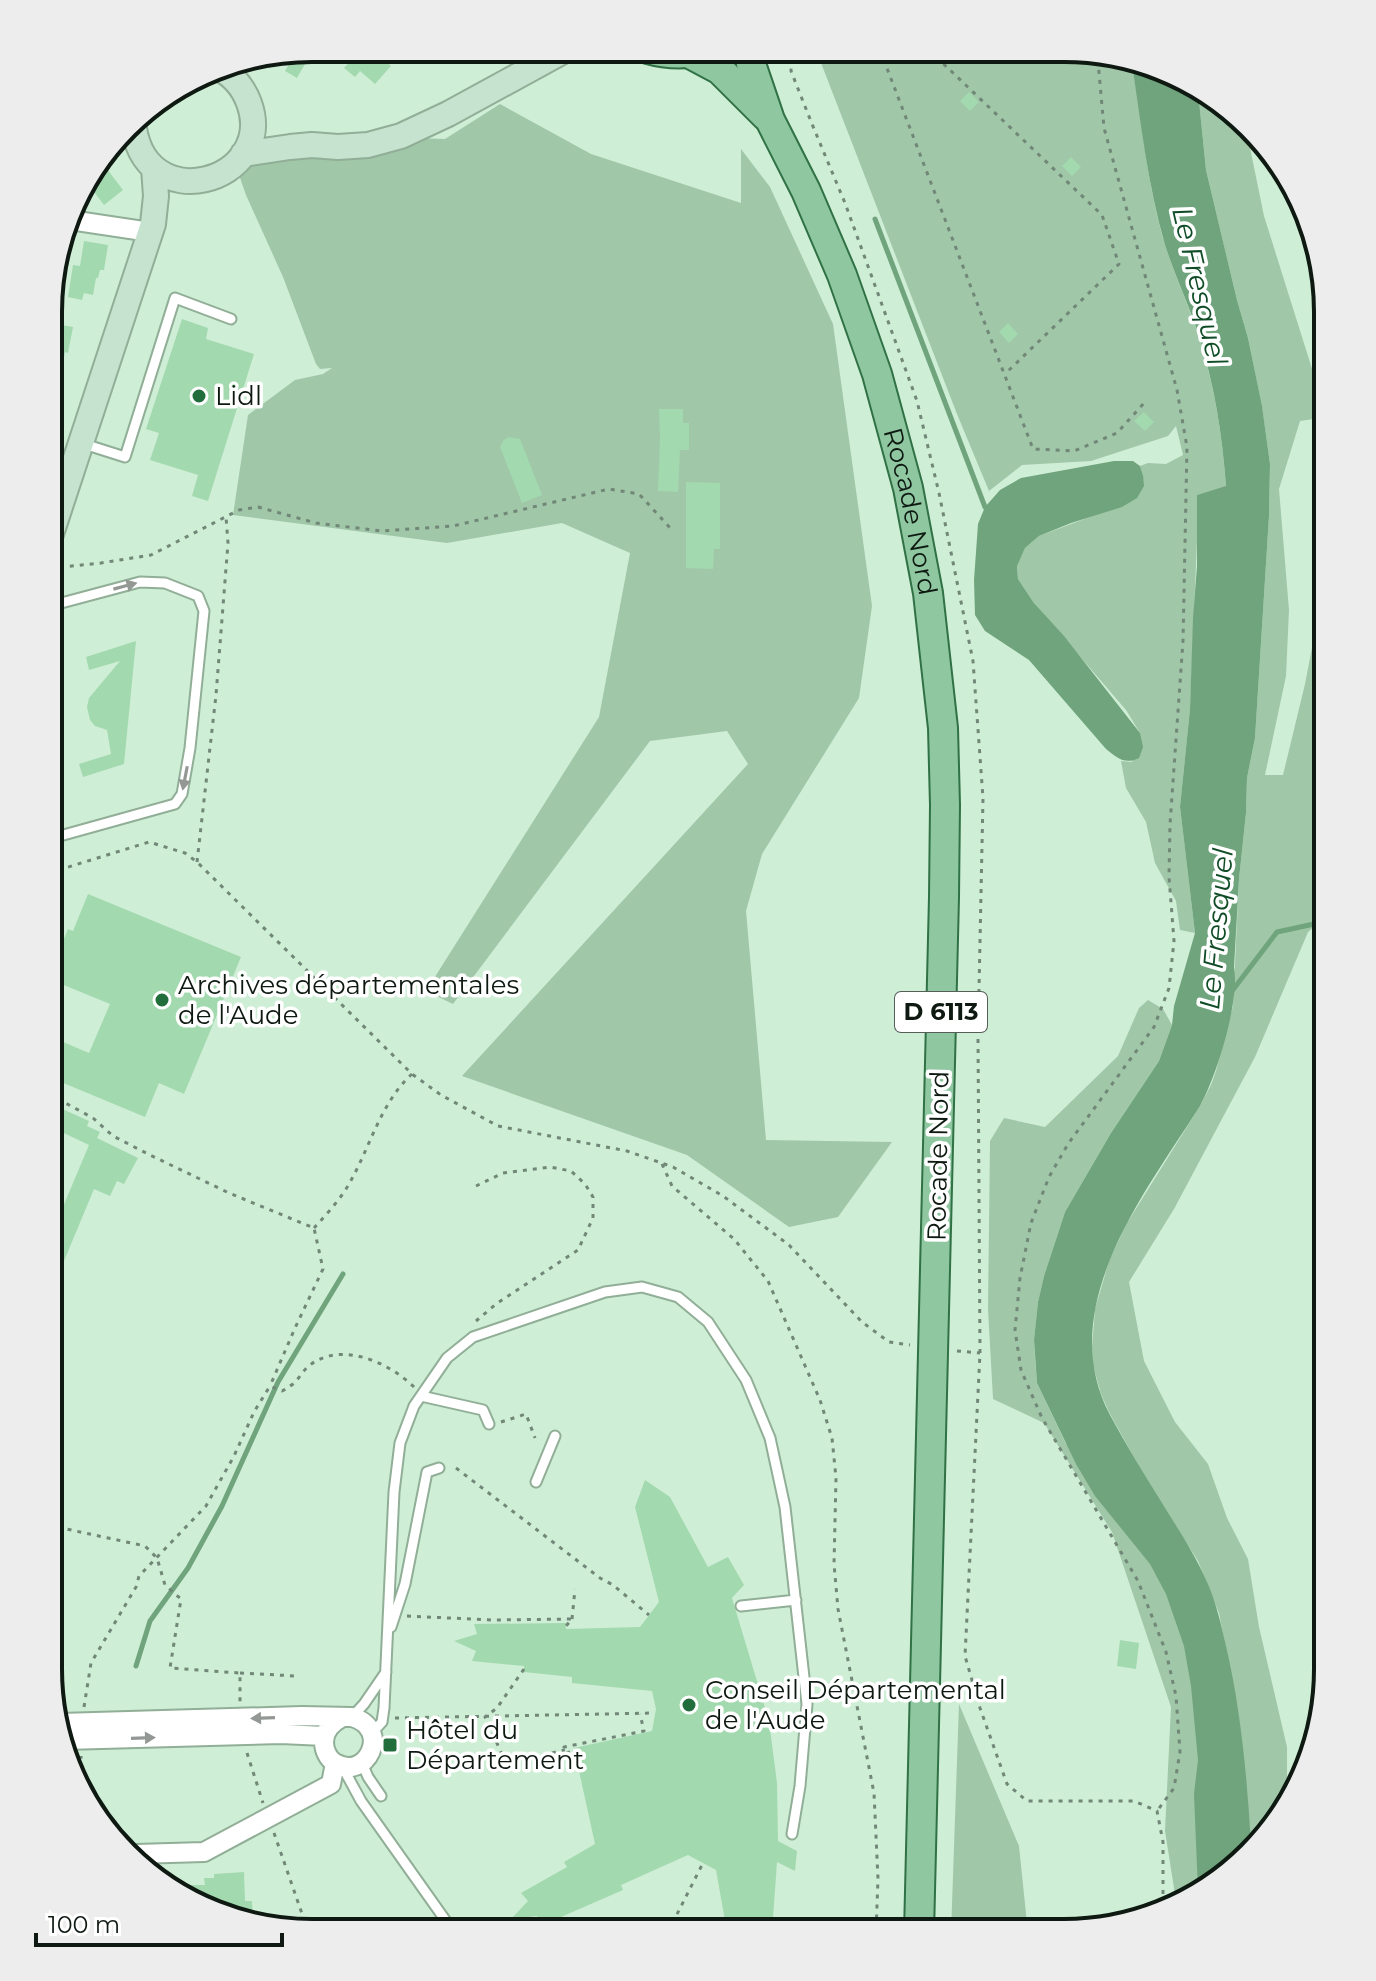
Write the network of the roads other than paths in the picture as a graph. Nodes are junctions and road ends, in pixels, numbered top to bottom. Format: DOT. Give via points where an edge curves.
graph roads {
  1 [pos="711,62"];
  2 [pos="751,62"];
  3 [pos="531,63"];
  4 [pos="542,63"];
  5 [pos="231,75"];
  6 [pos="517,76"];
  7 [pos="251,109"];
  8 [pos="770,120"];
  9 [pos="134,137"];
  10 [pos="312,145"];
  11 [pos="243,154"];
  12 [pos="154,168"];
  13 [pos="188,182"];
  14 [pos="79,221"];
  15 [pos="151,228"];
  16 [pos="231,319"];
  17 [pos="81,443"];
  18 [pos="62,501"];
  19 [pos="62,603"];
  20 [pos="62,835"];
  21 [pos="421,1396"];
  22 [pos="489,1424"];
  23 [pos="555,1436"];
  24 [pos="439,1468"];
  25 [pos="536,1482"];
  26 [pos="796,1600"];
  27 [pos="741,1606"];
  28 [pos="387,1642"];
  29 [pos="386,1672"];
  30 [pos="347,1718"];
  31 [pos="68,1723"];
  32 [pos="377,1728"];
  33 [pos="324,1736"];
  34 [pos="73,1740"];
  35 [pos="362,1763"];
  36 [pos="338,1764"];
  37 [pos="381,1796"];
  38 [pos="792,1834"];
  39 [pos="144,1854"];
  40 [pos="445,1919"];
  41 [pos="919,1919"];
  1 -- 8 [label="main road, Rocade Nord / D 6113"];
  2 -- 8 [label="main road, Rocade Nord / D 6113"];
  3 -- 6 [label="street"];
  4 -- 6 [label="street"];
  5 -- 7 [label="street"];
  6 -- 10 [label="street" via="401,136 368,145"];
  7 -- 10 [label="street" via="269,130"];
  7 -- 11 [label="street" via="253,125"];
  8 -- 41 [label="main road, Rocade Nord / D 6113" via="842,275 877,374 908,488 928,593 943,728 944,897"];
  9 -- 12 [label="street"];
  10 -- 11 [label="street"];
  11 -- 13 [label="street" via="220,176"];
  12 -- 13 [label="street"];
  12 -- 15 [label="street"];
  13 -- 15 [label="street"];
  14 -- 15 [label="street"];
  15 -- 17 [label="street"];
  16 -- 17 [label="lane" via="175,298 125,457"];
  17 -- 18 [label="street"];
  19 -- 20 [label="lane, one-way" via="140,582 165,583 198,596 204,611 182,794 175,804"];
  21 -- 22 [label="lane" via="483,1410"];
  21 -- 26 [label="lane" via="447,1358 473,1337 605,1292 642,1287 678,1297 708,1322 746,1380 770,1438"];
  21 -- 28 [label="lane" via="400,1443"];
  23 -- 25 [label="lane"];
  24 -- 28 [label="lane" via="427,1472 405,1584"];
  26 -- 27 [label="lane"];
  26 -- 38 [label="lane" via="807,1704"];
  28 -- 29 [label="lane"];
  29 -- 30 [label="lane"];
  29 -- 32 [label="lane"];
  30 -- 31 [label="street, one-way"];
  30 -- 32 [label="street"];
  30 -- 33 [label="street" via="333,1722"];
  32 -- 35 [label="street" via="372,1750"];
  34 -- 33 [label="street, one-way"];
  33 -- 36 [label="street" via="325,1751"];
  35 -- 36 [label="street"];
  35 -- 37 [label="lane"];
  36 -- 39 [label="street" via="331,1784 204,1852"];
  36 -- 40 [label="lane"];
}
